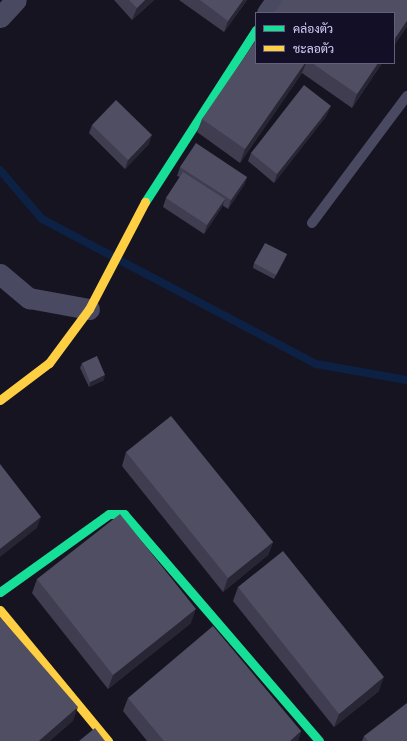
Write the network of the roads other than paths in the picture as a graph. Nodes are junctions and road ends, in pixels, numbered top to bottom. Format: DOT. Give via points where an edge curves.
graph roads {
  1 [pos="16,0"];
  2 [pos="276,0"];
  3 [pos="268,12"];
  4 [pos="0,18"];
  5 [pos="255,32"];
  6 [pos="407,96"];
  7 [pos="312,223"];
  8 [pos="0,274"];
  9 [pos="89,309"];
  10 [pos="0,400"];
  11 [pos="0,592"];
  12 [pos="0,610"];
  13 [pos="108,741"];
  14 [pos="319,741"];
  1 -- 4 [label="street"];
  2 -- 3 [label="street"];
  5 -- 9 [label="street" via="134,219"];
  6 -- 7 [label="lane"];
  8 -- 9 [label="street" via="29,298"];
  9 -- 10 [label="street" via="49,363"];
  11 -- 14 [label="street" via="110,514 124,514"];
  12 -- 13 [label="street"];
}
